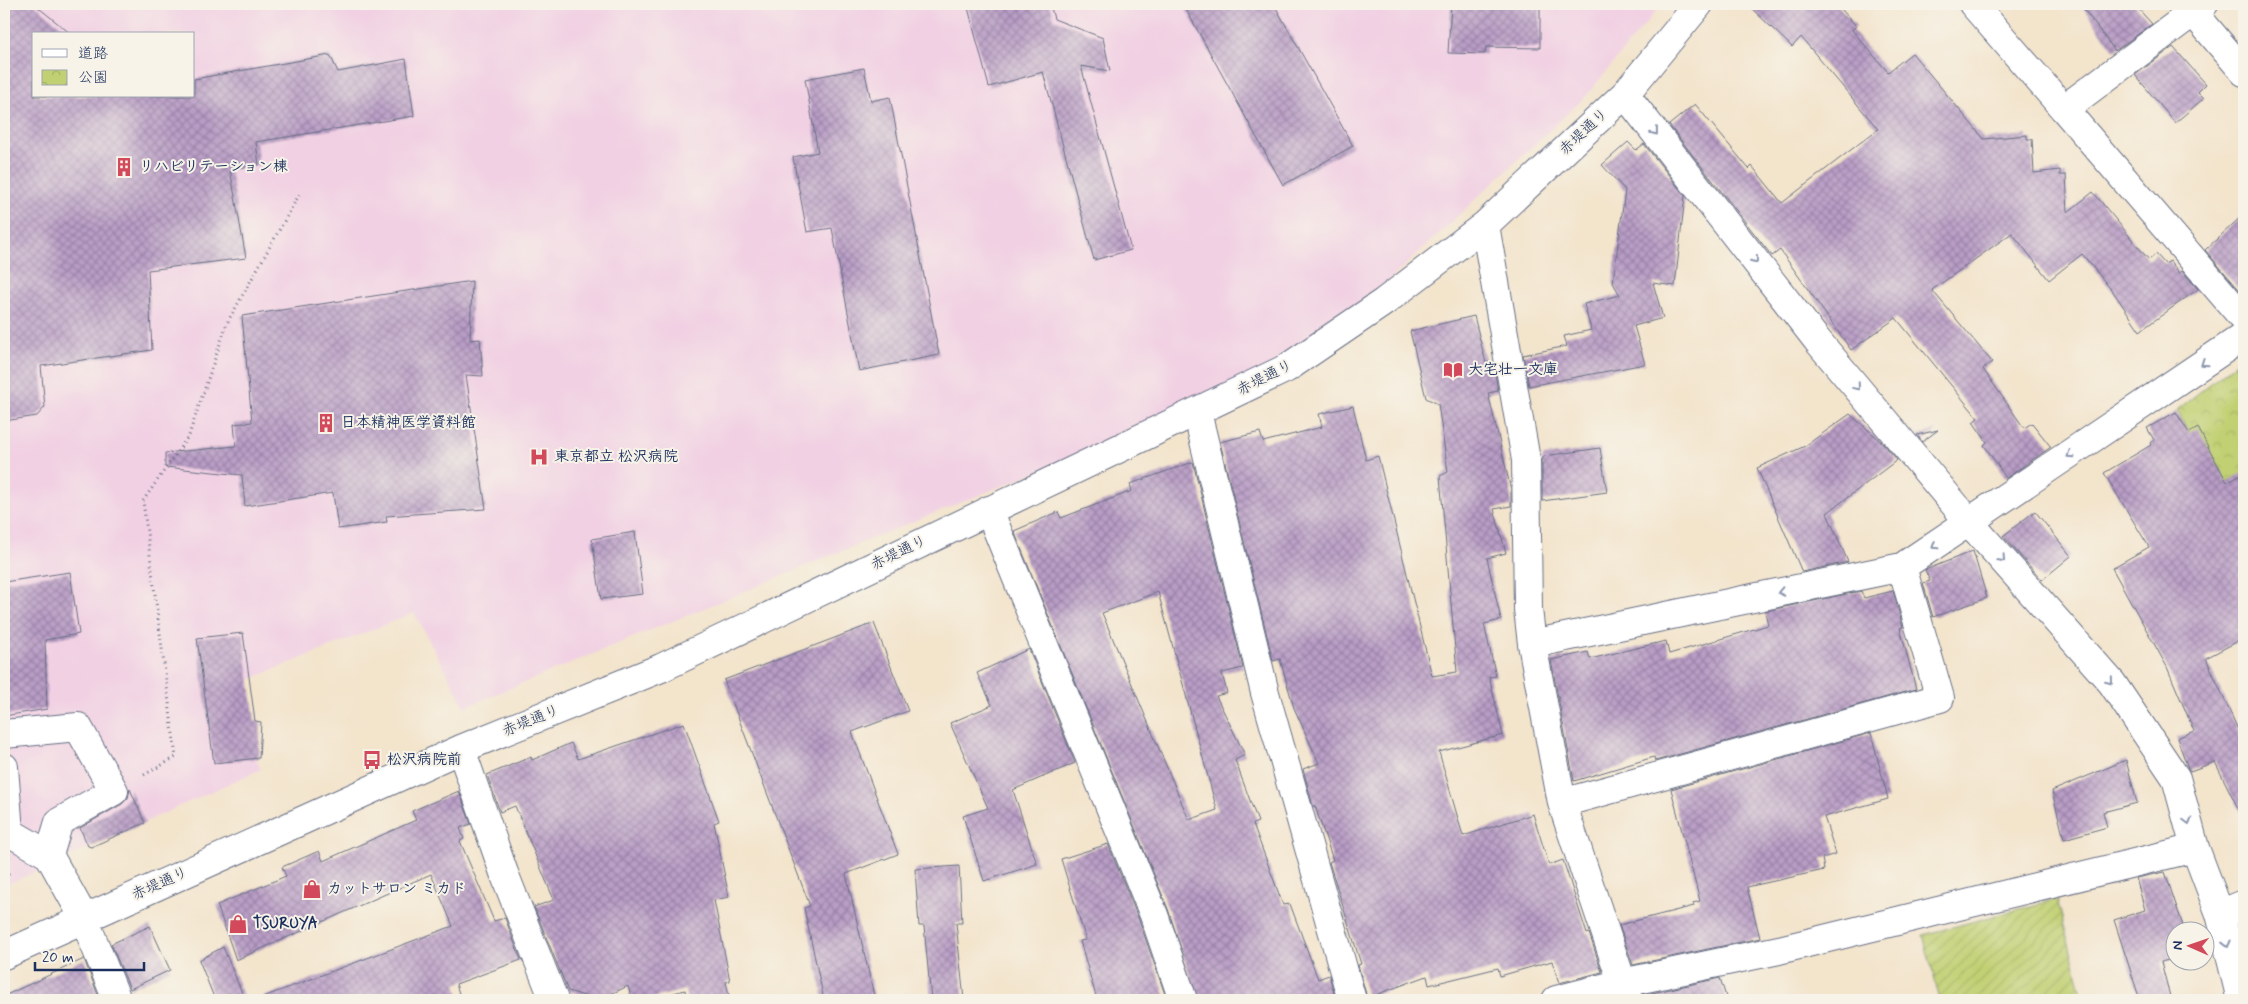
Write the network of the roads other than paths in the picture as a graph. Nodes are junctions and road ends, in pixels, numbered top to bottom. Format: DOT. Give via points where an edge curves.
graph roads {
  1 [pos="1698,4"];
  2 [pos="1973,4"];
  3 [pos="2198,8"];
  4 [pos="2244,72"];
  5 [pos="1625,94"];
  6 [pos="2064,109"];
  7 [pos="1485,225"];
  8 [pos="2244,319"];
  9 [pos="2244,336"];
  10 [pos="1197,412"];
  11 [pos="989,510"];
  12 [pos="1970,523"];
  13 [pos="1902,567"];
  14 [pos="1532,644"];
  15 [pos="4,734"];
  16 [pos="461,749"];
  17 [pos="4,767"];
  18 [pos="1562,803"];
  19 [pos="2195,848"];
  20 [pos="49,855"];
  21 [pos="2244,904"];
  22 [pos="2220,914"];
  23 [pos="84,918"];
  24 [pos="4,955"];
  25 [pos="1625,992"];
  26 [pos="117,1000"];
  27 [pos="554,1000"];
  28 [pos="1183,1000"];
  29 [pos="1352,1000"];
  30 [pos="1556,1000"];
  31 [pos="2241,1000"];
  1 -- 5 [label="street, 赤堤通り"];
  2 -- 6 [label="street"];
  3 -- 4 [label="street"];
  3 -- 6 [label="street"];
  5 -- 7 [label="street, 赤堤通り"];
  5 -- 12 [label="street, one-way" via="1817,340"];
  6 -- 8 [label="street"];
  7 -- 10 [label="street, 赤堤通り" via="1384,302 1287,368"];
  7 -- 14 [label="street" via="1526,460 1528,609"];
  9 -- 12 [label="street, one-way"];
  10 -- 11 [label="street, 赤堤通り"];
  10 -- 29 [label="street" via="1264,693"];
  11 -- 16 [label="street, 赤堤通り" via="661,668"];
  11 -- 28 [label="street" via="1154,915"];
  12 -- 13 [label="street, one-way"];
  12 -- 19 [label="street, one-way" via="2112,683 2176,778"];
  13 -- 14 [label="street, one-way"];
  13 -- 18 [label="street" via="1940,698"];
  14 -- 18 [label="street"];
  15 -- 20 [label="street" via="78,727 114,791 59,822"];
  16 -- 23 [label="street, 赤堤通り"];
  16 -- 27 [label="street" via="504,873"];
  17 -- 20 [label="street" via="9,832"];
  18 -- 25 [label="street"];
  19 -- 22 [label="street"];
  19 -- 25 [label="street" via="1779,950"];
  20 -- 23 [label="street"];
  21 -- 22 [label="street"];
  22 -- 31 [label="street, one-way"];
  23 -- 24 [label="street, 赤堤通り"];
  23 -- 26 [label="street"];
  25 -- 30 [label="street"];
}
